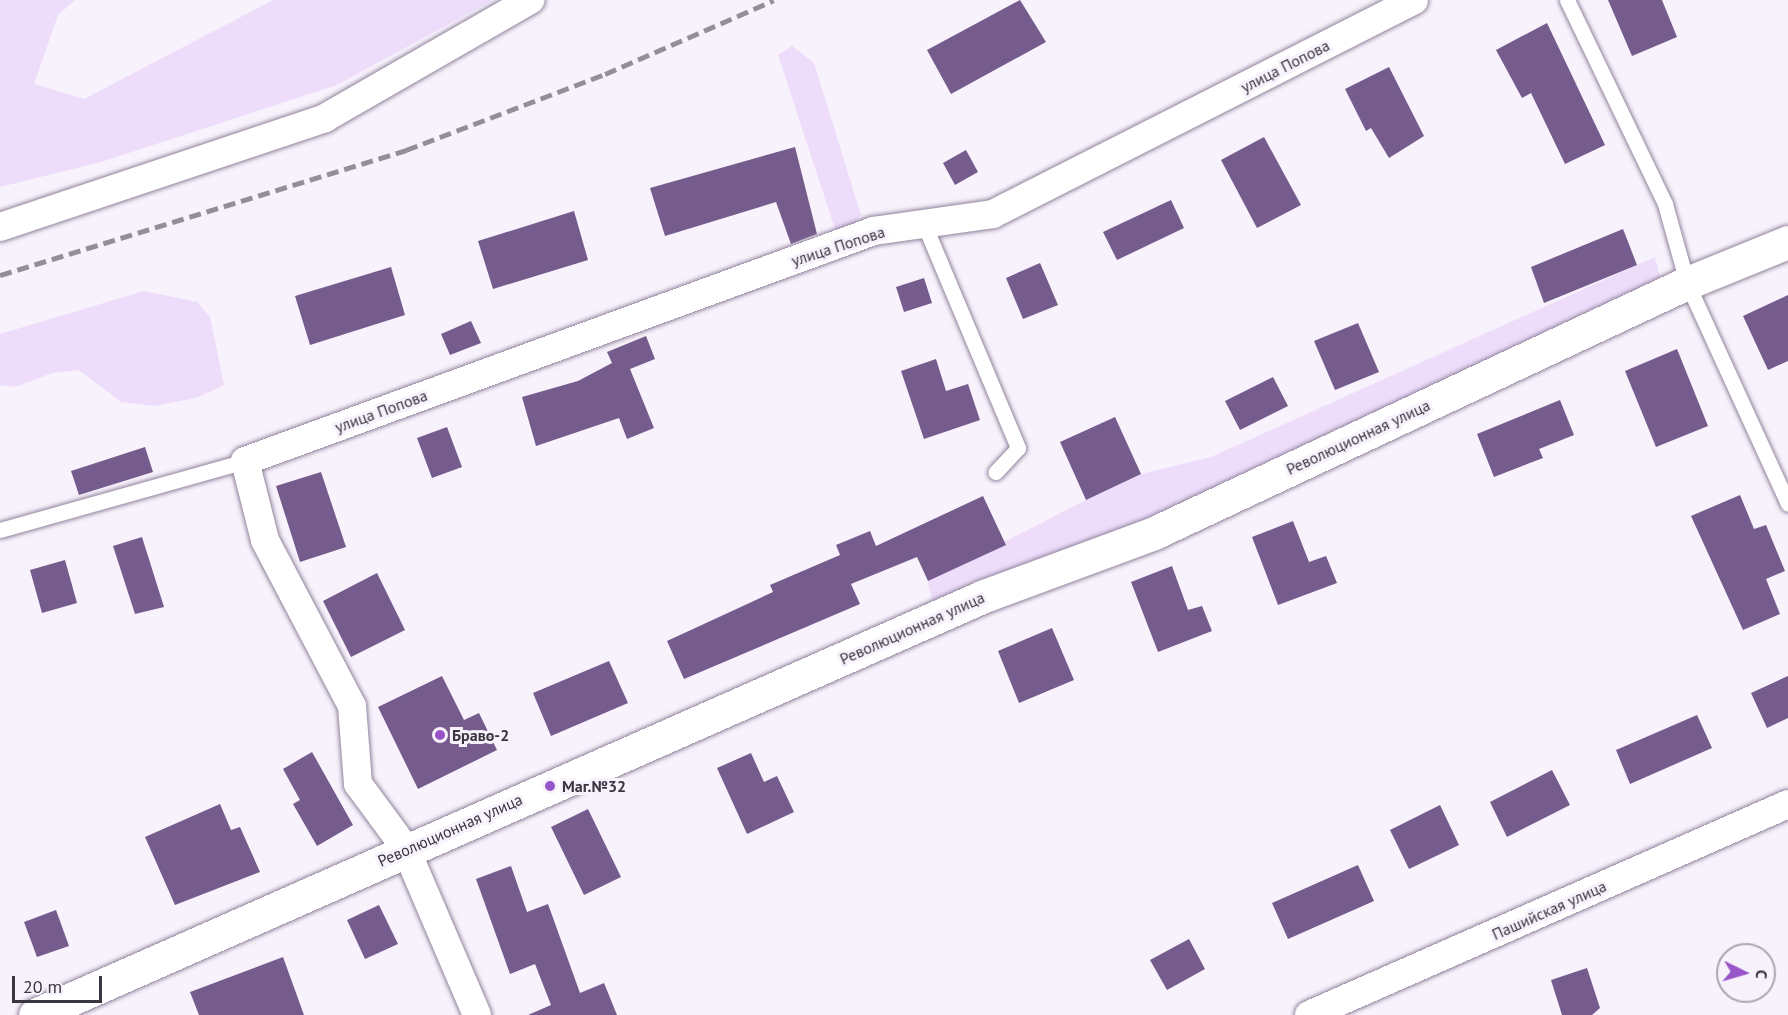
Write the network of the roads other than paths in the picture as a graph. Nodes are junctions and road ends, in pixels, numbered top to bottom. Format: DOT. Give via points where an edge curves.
graph roads {
  1 [pos="530,0"];
  2 [pos="1414,0"];
  3 [pos="1567,0"];
  4 [pos="924,224"];
  5 [pos="0,227"];
  6 [pos="1788,242"];
  7 [pos="1687,284"];
  8 [pos="245,461"];
  9 [pos="996,472"];
  10 [pos="1788,504"];
  11 [pos="0,530"];
  12 [pos="1788,804"];
  13 [pos="406,849"];
  14 [pos="35,1015"];
  15 [pos="477,1015"];
  16 [pos="1309,1015"];
  1 -- 5 [label="street" via="325,118"];
  2 -- 4 [label="street, улица Попова" via="993,214"];
  3 -- 7 [label="lane" via="1665,204"];
  4 -- 8 [label="street, улица Попова" via="874,231"];
  4 -- 9 [label="lane" via="1018,448"];
  6 -- 7 [label="street, Революционная улица"];
  7 -- 10 [label="lane"];
  7 -- 13 [label="street, Революционная улица" via="1154,533 984,596"];
  8 -- 11 [label="lane"];
  8 -- 13 [label="street" via="265,540 352,706 358,784"];
  12 -- 16 [label="street, Пашийская улица"];
  13 -- 14 [label="street, Революционная улица"];
  13 -- 15 [label="street"];
}
